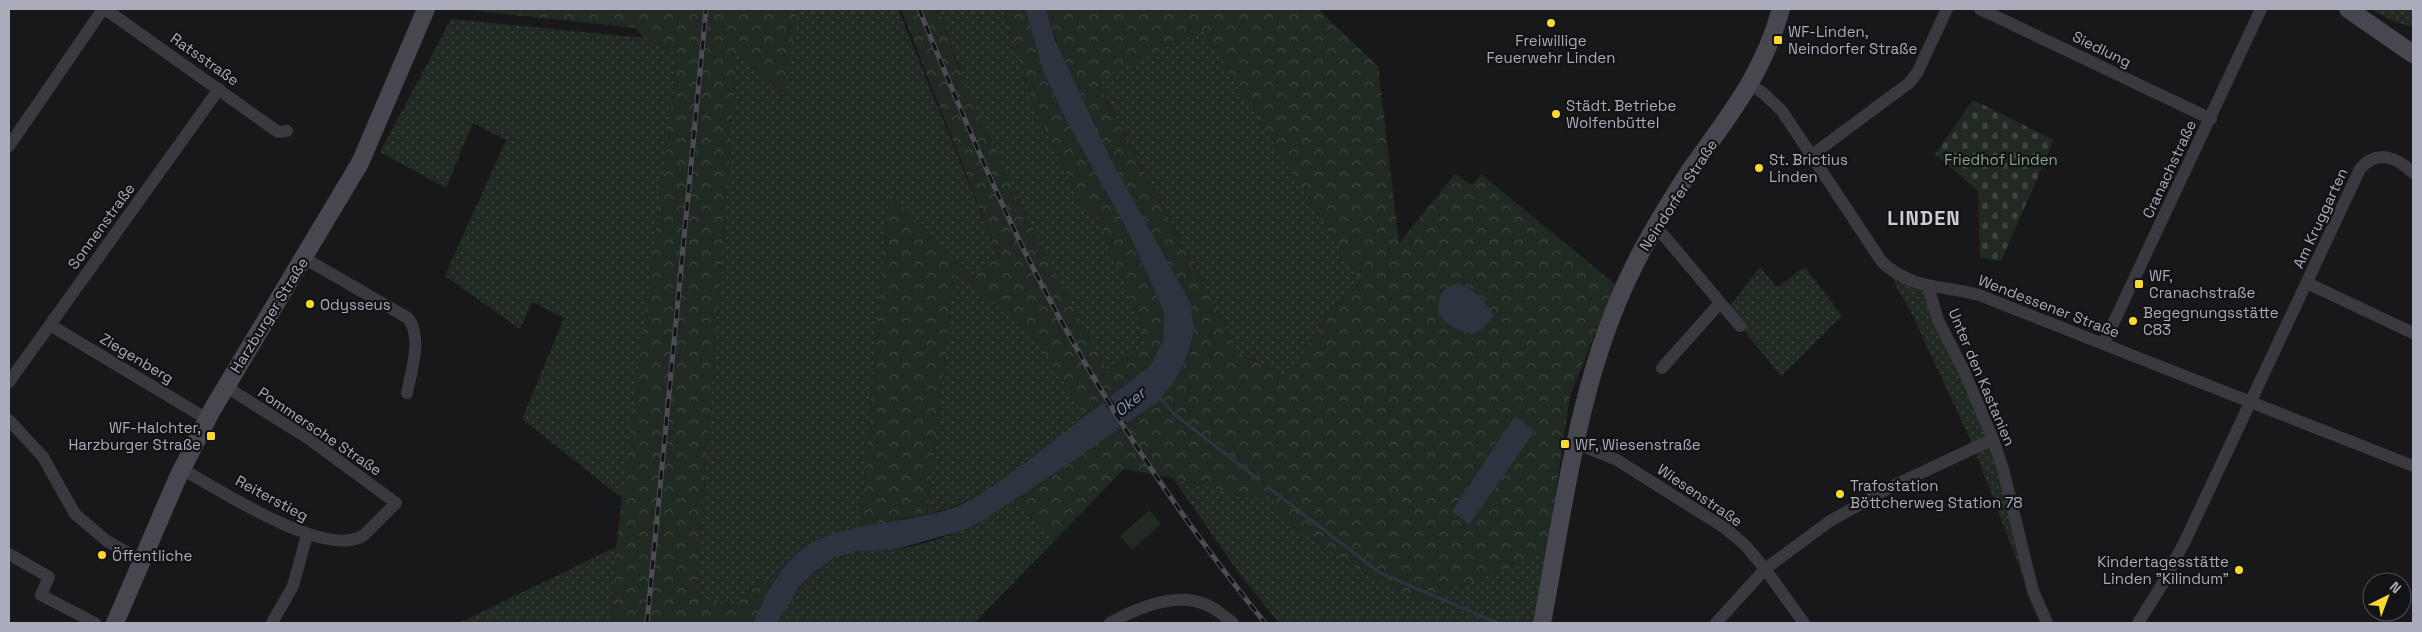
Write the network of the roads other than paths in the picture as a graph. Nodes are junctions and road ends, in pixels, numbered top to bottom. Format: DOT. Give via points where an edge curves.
graph roads {
  1 [pos="104,9"];
  2 [pos="426,9"];
  3 [pos="1780,9"];
  4 [pos="1980,9"];
  5 [pos="2261,9"];
  6 [pos="2348,9"];
  7 [pos="1943,10"];
  8 [pos="2413,53"];
  9 [pos="1750,84"];
  10 [pos="219,89"];
  11 [pos="2211,119"];
  12 [pos="287,131"];
  13 [pos="9,146"];
  14 [pos="1812,155"];
  15 [pos="2413,173"];
  16 [pos="1655,225"];
  17 [pos="304,258"];
  18 [pos="2307,284"];
  19 [pos="1928,286"];
  20 [pos="1720,303"];
  21 [pos="50,324"];
  22 [pos="1740,326"];
  23 [pos="2413,333"];
  24 [pos="2104,343"];
  25 [pos="1662,368"];
  26 [pos="9,382"];
  27 [pos="225,386"];
  28 [pos="407,393"];
  29 [pos="2251,401"];
  30 [pos="207,419"];
  31 [pos="9,420"];
  32 [pos="1993,439"];
  33 [pos="1576,443"];
  34 [pos="2413,466"];
  35 [pos="182,469"];
  36 [pos="396,503"];
  37 [pos="307,535"];
  38 [pos="9,554"];
  39 [pos="142,560"];
  40 [pos="1765,569"];
  41 [pos="118,622"];
  42 [pos="95,623"];
  43 [pos="272,623"];
  44 [pos="1110,623"];
  45 [pos="1233,623"];
  46 [pos="1542,623"];
  47 [pos="1716,623"];
  48 [pos="1804,623"];
  49 [pos="2047,623"];
  50 [pos="2138,623"];
  1 -- 10 [label="street, Ratsstraße"];
  1 -- 13 [label="street"];
  2 -- 17 [label="main road, Harzburger Straße" via="368,146"];
  3 -- 9 [label="main road, Neindorfer Straße" via="1763,59"];
  4 -- 11 [label="street, Siedlung"];
  5 -- 11 [label="street, Cranachstraße"];
  6 -- 8 [label="main road"];
  7 -- 14 [label="street" via="1917,73 1909,83"];
  9 -- 14 [label="street, Wendessener Straße" via="1782,111"];
  9 -- 16 [label="main road, Neindorfer Straße"];
  10 -- 12 [label="street, Ratsstraße" via="278,132"];
  10 -- 21 [label="street, Sonnenstraße"];
  11 -- 24 [label="street, Cranachstraße"];
  14 -- 19 [label="street, Wendessener Straße" via="1882,262 1908,281"];
  15 -- 18 [label="street, Am Kruggarten" via="2390,158 2379,156 2365,163"];
  16 -- 20 [label="street"];
  16 -- 33 [label="main road, Neindorfer Straße" via="1612,314 1590,378"];
  17 -- 27 [label="main road, Harzburger Straße"];
  17 -- 28 [label="street" via="408,318 413,324 416,337"];
  18 -- 23 [label="street, Am Kruggarten"];
  18 -- 29 [label="street, Am Kruggarten"];
  19 -- 24 [label="street, Wendessener Straße" via="1979,296"];
  19 -- 32 [label="street, Unter den Kastanien" via="1938,320 1964,370"];
  20 -- 22 [label="street"];
  20 -- 25 [label="street"];
  21 -- 26 [label="street, Sonnenstraße"];
  21 -- 30 [label="street, Ziegenberg"];
  24 -- 29 [label="street, Wendessener Straße"];
  27 -- 30 [label="main road, Harzburger Straße"];
  27 -- 36 [label="street, Pommersche Straße" via="308,439"];
  29 -- 34 [label="street, Wendessener Straße"];
  29 -- 50 [label="street, Am Kruggarten" via="2186,539"];
  30 -- 35 [label="main road, Harzburger Straße"];
  31 -- 39 [label="street" via="43,457 75,514 107,541"];
  32 -- 40 [label="street" via="1888,488 1830,521"];
  32 -- 49 [label="street, Unter den Kastanien" via="2033,591"];
  33 -- 40 [label="street, Wiesenstraße" via="1617,460 1725,528"];
  33 -- 46 [label="main road, Neindorfer Straße"];
  35 -- 37 [label="street, Reiterstieg"];
  35 -- 39 [label="main road, Harzburger Straße"];
  36 -- 37 [label="street, Reiterstieg" via="358,539 343,541"];
  37 -- 43 [label="street" via="293,586"];
  38 -- 42 [label="street" via="49,577 41,595"];
  39 -- 41 [label="main road, Harzburger Straße"];
  40 -- 47 [label="street"];
  40 -- 48 [label="street, Wiesenstraße"];
  44 -- 45 [label="street" via="1145,608 1180,600 1208,605"];
}
